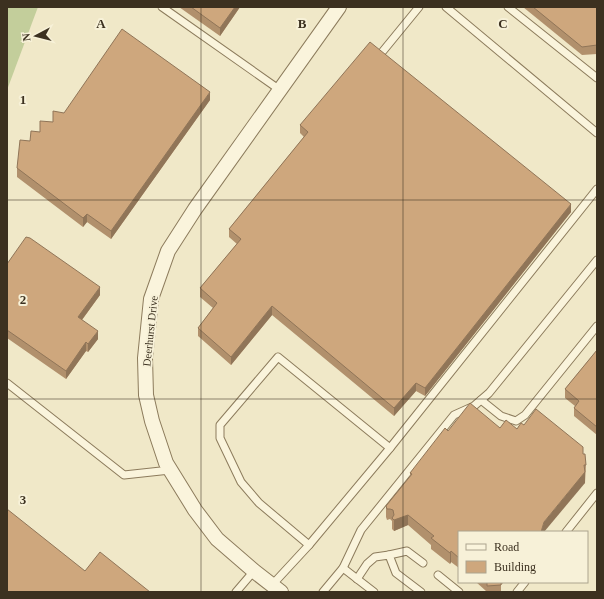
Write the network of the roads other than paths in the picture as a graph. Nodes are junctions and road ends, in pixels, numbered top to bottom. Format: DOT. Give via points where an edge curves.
graph roads {
  1 [pos="162,7"];
  2 [pos="339,7"];
  3 [pos="419,7"];
  4 [pos="446,7"];
  5 [pos="508,7"];
  6 [pos="383,51"];
  7 [pos="597,78"];
  8 [pos="280,90"];
  9 [pos="597,133"];
  10 [pos="597,189"];
  11 [pos="597,260"];
  12 [pos="597,326"];
  13 [pos="7,383"];
  14 [pos="481,400"];
  15 [pos="390,448"];
  16 [pos="170,470"];
  17 [pos="597,493"];
  18 [pos="567,531"];
  19 [pos="309,545"];
  20 [pos="389,555"];
  21 [pos="422,562"];
  22 [pos="343,568"];
  23 [pos="254,571"];
  24 [pos="438,575"];
  25 [pos="357,579"];
  26 [pos="524,583"];
  27 [pos="277,589"];
  28 [pos="236,592"];
  29 [pos="323,592"];
  30 [pos="374,592"];
  31 [pos="421,592"];
  32 [pos="458,592"];
  33 [pos="517,592"];
  1 -- 8 [label="lane"];
  2 -- 8 [label="street, Deerhurst Drive"];
  3 -- 6 [label="lane"];
  4 -- 9 [label="lane"];
  5 -- 7 [label="lane"];
  8 -- 16 [label="street, Deerhurst Drive" via="168,251 151,299 145,358 146,394 152,421"];
  10 -- 15 [label="lane"];
  11 -- 14 [label="lane"];
  12 -- 14 [label="lane" via="525,415 516,421 501,416"];
  13 -- 16 [label="lane" via="124,475"];
  14 -- 22 [label="lane" via="454,415 361,530"];
  15 -- 19 [label="lane"];
  15 -- 19 [label="lane" via="278,357 220,425 220,438 241,482 259,503"];
  16 -- 23 [label="street, Deerhurst Drive" via="217,539"];
  17 -- 18 [label="lane"];
  19 -- 27 [label="lane"];
  20 -- 21 [label="lane" via="407,551"];
  20 -- 25 [label="lane" via="375,557"];
  20 -- 31 [label="lane" via="396,573"];
  22 -- 25 [label="lane"];
  22 -- 29 [label="lane"];
  23 -- 27 [label="street, Deerhurst Drive"];
  23 -- 28 [label="lane"];
  24 -- 32 [label="lane"];
  25 -- 30 [label="lane"];
  26 -- 33 [label="lane"];
}
